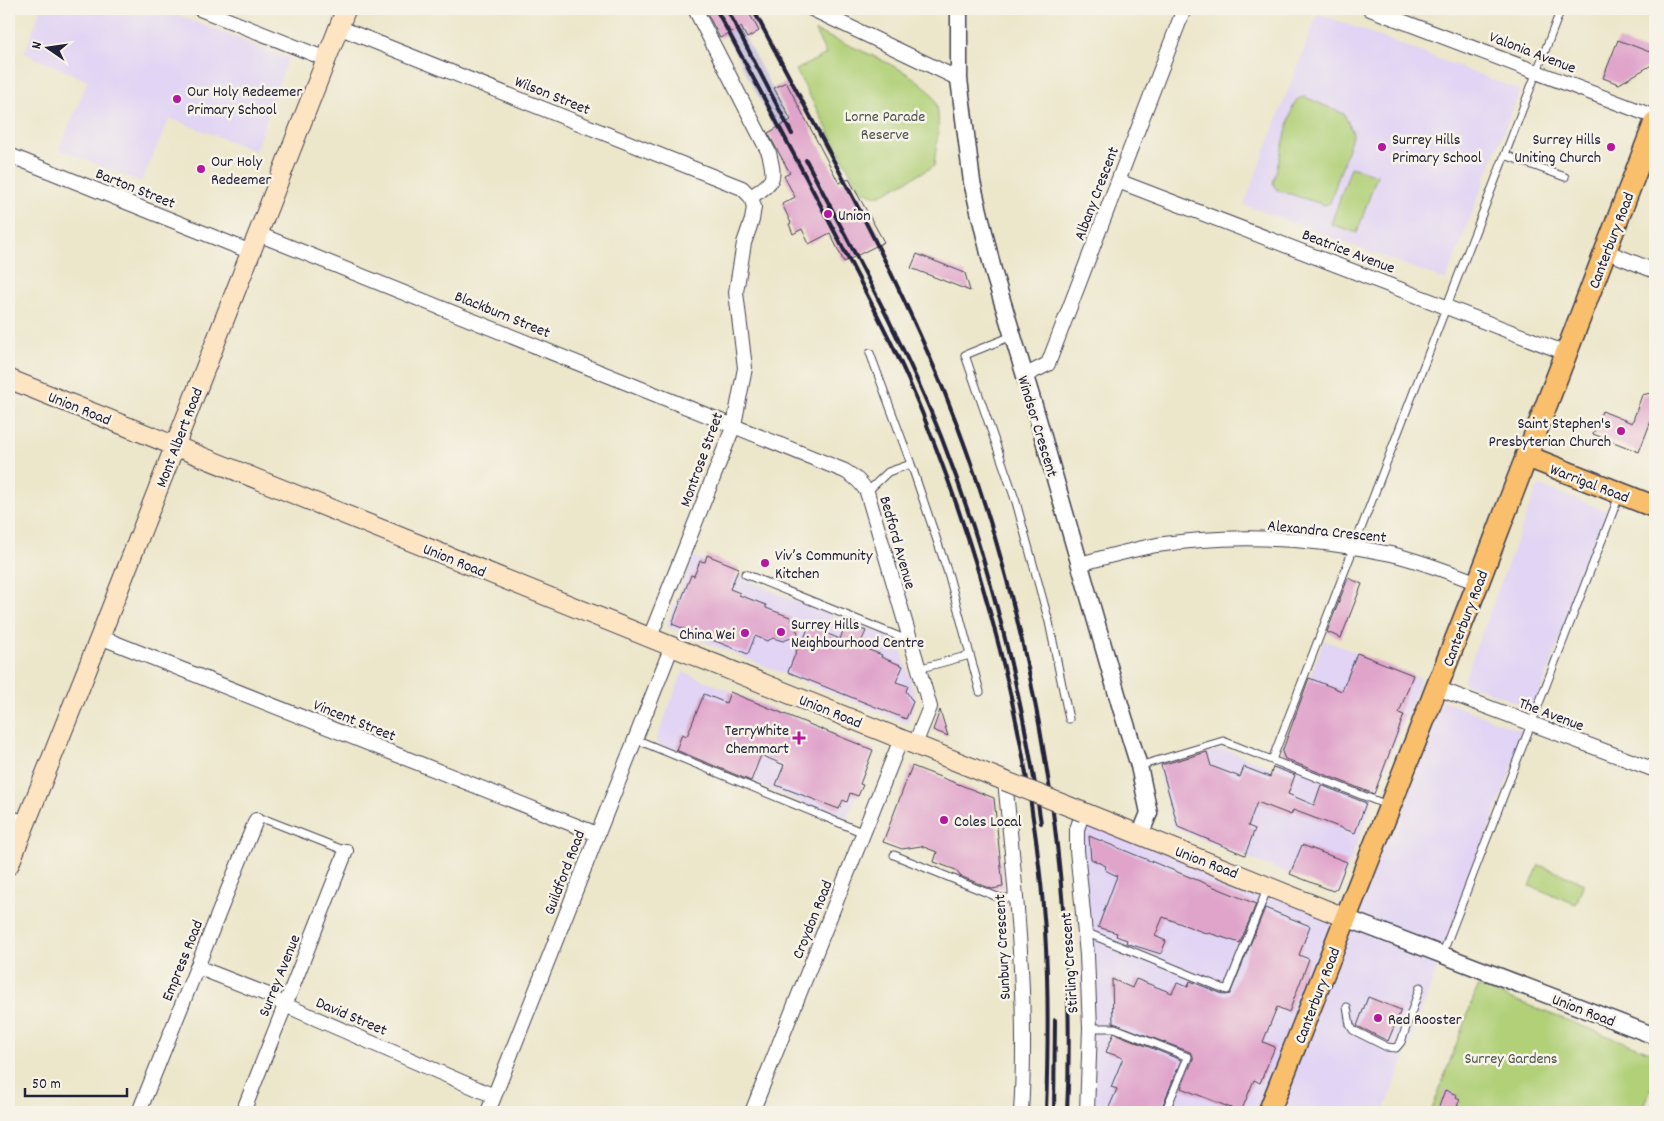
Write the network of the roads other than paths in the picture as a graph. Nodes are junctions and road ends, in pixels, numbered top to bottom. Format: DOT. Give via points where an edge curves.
graph roads {
  1 [pos="200,9"];
  2 [pos="346,9"];
  3 [pos="695,9"];
  4 [pos="812,9"];
  5 [pos="959,9"];
  6 [pos="1184,9"];
  7 [pos="1370,9"];
  8 [pos="1561,9"];
  9 [pos="338,27"];
  10 [pos="326,59"];
  11 [pos="1537,71"];
  12 [pos="959,79"];
  13 [pos="1655,117"];
  14 [pos="1655,122"];
  15 [pos="9,155"];
  16 [pos="1505,155"];
  17 [pos="1565,176"];
  18 [pos="1118,181"];
  19 [pos="751,197"];
  20 [pos="258,234"];
  21 [pos="1605,251"];
  22 [pos="251,252"];
  23 [pos="1655,271"];
  24 [pos="1447,306"];
  25 [pos="1012,336"];
  26 [pos="870,353"];
  27 [pos="1566,353"];
  28 [pos="1024,376"];
  29 [pos="9,379"];
  30 [pos="734,425"];
  31 [pos="174,446"];
  32 [pos="1526,456"];
  33 [pos="911,464"];
  34 [pos="866,492"];
  35 [pos="1620,493"];
  36 [pos="1655,507"];
  37 [pos="1353,547"];
  38 [pos="1080,564"];
  39 [pos="745,574"];
  40 [pos="1478,583"];
  41 [pos="100,637"];
  42 [pos="650,637"];
  43 [pos="910,641"];
  44 [pos="672,646"];
  45 [pos="970,655"];
  46 [pos="918,669"];
  47 [pos="1436,688"];
  48 [pos="980,692"];
  49 [pos="1069,718"];
  50 [pos="1531,723"];
  51 [pos="635,739"];
  52 [pos="908,741"];
  53 [pos="1272,760"];
  54 [pos="1139,766"];
  55 [pos="1655,770"];
  56 [pos="1005,781"];
  57 [pos="1390,806"];
  58 [pos="1083,812"];
  59 [pos="17,820"];
  60 [pos="256,820"];
  61 [pos="864,833"];
  62 [pos="597,834"];
  63 [pos="1140,835"];
  64 [pos="346,851"];
  65 [pos="894,855"];
  66 [pos="9,864"];
  67 [pos="1269,886"];
  68 [pos="1016,898"];
  69 [pos="1346,918"];
  70 [pos="1085,932"];
  71 [pos="1442,955"];
  72 [pos="197,967"];
  73 [pos="1420,987"];
  74 [pos="285,1005"];
  75 [pos="1347,1006"];
  76 [pos="1090,1028"];
  77 [pos="1655,1036"];
  78 [pos="494,1096"];
  79 [pos="139,1112"];
  80 [pos="243,1112"];
  81 [pos="488,1112"];
  82 [pos="752,1112"];
  83 [pos="1020,1112"];
  84 [pos="1087,1112"];
  85 [pos="1165,1112"];
  86 [pos="1270,1112"];
  1 -- 10 [label="street"];
  2 -- 9 [label="main road, Mont Albert Road"];
  3 -- 19 [label="street" via="769,153 773,173 770,184"];
  4 -- 12 [label="street"];
  5 -- 12 [label="street, Windsor Crescent"];
  6 -- 18 [label="street, Albany Crescent"];
  7 -- 11 [label="street, Valonia Avenue"];
  8 -- 11 [label="lane"];
  9 -- 10 [label="main road, Mont Albert Road"];
  9 -- 19 [label="street, Wilson Street" via="742,188"];
  10 -- 20 [label="main road, Mont Albert Road"];
  11 -- 13 [label="street, Valonia Avenue"];
  11 -- 16 [label="lane"];
  12 -- 25 [label="street, Windsor Crescent" via="972,182"];
  14 -- 21 [label="main road, Canterbury Road"];
  15 -- 22 [label="street, Barton Street"];
  16 -- 17 [label="lane"];
  16 -- 24 [label="lane"];
  18 -- 24 [label="street, Beatrice Avenue"];
  18 -- 28 [label="street, Albany Crescent" via="1048,364"];
  19 -- 30 [label="street, Montrose Street" via="754,207 752,220 744,244 736,292 744,368"];
  20 -- 22 [label="main road, Mont Albert Road"];
  20 -- 30 [label="street, Blackburn Street"];
  21 -- 23 [label="street"];
  21 -- 27 [label="main road, Canterbury Road"];
  22 -- 31 [label="main road, Mont Albert Road"];
  24 -- 27 [label="street, Beatrice Avenue"];
  24 -- 37 [label="lane"];
  25 -- 28 [label="street, Windsor Crescent"];
  25 -- 49 [label="lane" via="965,355 1016,502 1049,622"];
  26 -- 33 [label="lane"];
  27 -- 32 [label="main road, Canterbury Road"];
  28 -- 38 [label="street, Windsor Crescent"];
  29 -- 31 [label="main road, Union Road"];
  30 -- 34 [label="street, Bedford Avenue" via="845,471 860,482"];
  30 -- 42 [label="street, Montrose Street"];
  31 -- 41 [label="main road, Mont Albert Road"];
  31 -- 42 [label="main road, Union Road"];
  32 -- 35 [label="main road, Warrigal Road"];
  32 -- 40 [label="main road, Canterbury Road"];
  33 -- 34 [label="lane" via="888,472"];
  33 -- 45 [label="lane" via="949,576"];
  34 -- 43 [label="street, Bedford Avenue"];
  35 -- 36 [label="main road, Warrigal Road"];
  35 -- 50 [label="lane"];
  37 -- 38 [label="street, Alexandra Crescent" via="1295,540 1224,539 1157,546"];
  37 -- 40 [label="street, Alexandra Crescent" via="1392,554"];
  37 -- 53 [label="lane"];
  38 -- 54 [label="street, Windsor Crescent"];
  39 -- 43 [label="lane"];
  40 -- 47 [label="main road, Canterbury Road"];
  41 -- 59 [label="main road, Mont Albert Road"];
  41 -- 62 [label="street, Vincent Street"];
  42 -- 44 [label="main road, Union Road"];
  43 -- 46 [label="street, Bedford Avenue"];
  44 -- 51 [label="street, Guildford Road"];
  44 -- 52 [label="main road, Union Road"];
  45 -- 46 [label="lane"];
  45 -- 48 [label="lane"];
  46 -- 52 [label="street, Bedford Avenue" via="930,707"];
  47 -- 50 [label="street, The Avenue"];
  47 -- 57 [label="main road, Canterbury Road"];
  50 -- 55 [label="street, The Avenue"];
  50 -- 71 [label="lane"];
  51 -- 61 [label="lane"];
  51 -- 62 [label="street, Guildford Road"];
  52 -- 56 [label="main road, Union Road"];
  52 -- 61 [label="street, Croydon Road"];
  53 -- 54 [label="lane" via="1222,741"];
  53 -- 57 [label="lane"];
  54 -- 63 [label="street, Windsor Crescent" via="1149,813"];
  56 -- 58 [label="main road, Union Road, bridge"];
  56 -- 68 [label="street, Sunbury Crescent"];
  57 -- 69 [label="main road, Canterbury Road"];
  58 -- 63 [label="main road, Union Road"];
  58 -- 70 [label="street, Stirling Crescent" via="1077,850"];
  59 -- 66 [label="main road, Mont Albert Road"];
  60 -- 64 [label="lane" via="267,820"];
  60 -- 72 [label="street, Empress Road"];
  61 -- 82 [label="street, Croydon Road"];
  62 -- 78 [label="street, Guildford Road"];
  63 -- 67 [label="main road, Union Road"];
  64 -- 74 [label="street, Surrey Avenue"];
  65 -- 68 [label="lane" via="1000,898"];
  67 -- 69 [label="main road, Union Road"];
  67 -- 70 [label="lane" via="1227,990"];
  68 -- 83 [label="street, Sunbury Crescent" via="1022,959"];
  69 -- 71 [label="street, Union Road"];
  69 -- 86 [label="main road, Canterbury Road"];
  70 -- 76 [label="street, Stirling Crescent"];
  71 -- 77 [label="street, Union Road"];
  72 -- 74 [label="street, David Street" via="266,994"];
  72 -- 79 [label="street, Empress Road"];
  73 -- 75 [label="lane" via="1396,1048 1387,1047 1354,1030"];
  74 -- 78 [label="street, David Street"];
  74 -- 80 [label="street, Surrey Avenue"];
  76 -- 84 [label="street, Stirling Crescent"];
  76 -- 85 [label="lane" via="1115,1028 1188,1057"];
  78 -- 81 [label="street, Guildford Road"];
}
